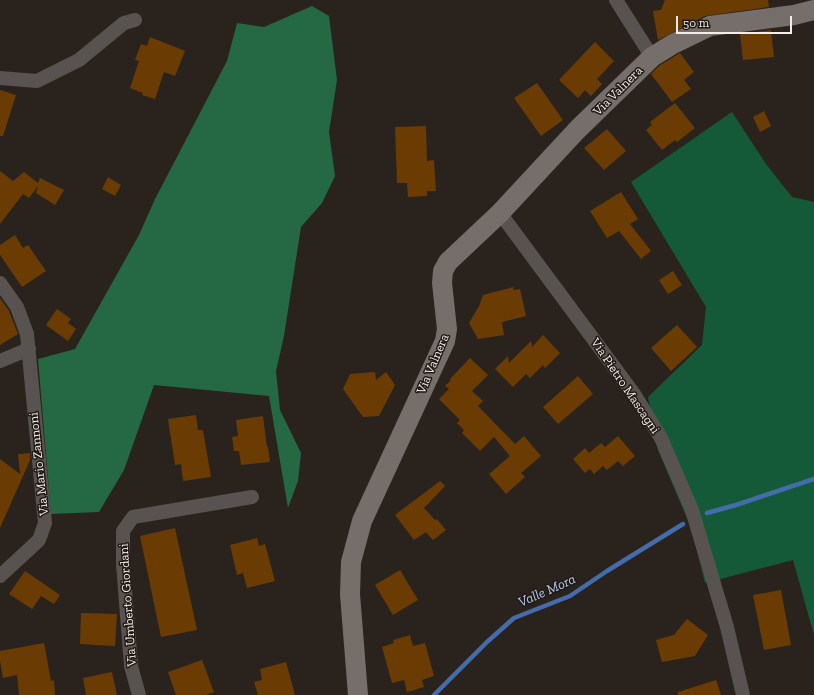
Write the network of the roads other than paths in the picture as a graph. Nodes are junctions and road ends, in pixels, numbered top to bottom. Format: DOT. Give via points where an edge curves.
graph roads {
  1 [pos="616,0"];
  2 [pos="814,10"];
  3 [pos="135,20"];
  4 [pos="652,57"];
  5 [pos="0,78"];
  6 [pos="500,213"];
  7 [pos="0,283"];
  8 [pos="29,349"];
  9 [pos="0,361"];
  10 [pos="252,497"];
  11 [pos="0,576"];
  12 [pos="139,695"];
  13 [pos="358,695"];
  14 [pos="743,695"];
  1 -- 4 [label="street"];
  2 -- 4 [label="street, Via Valnera" via="710,26"];
  3 -- 5 [label="street" via="124,23 79,60 37,81"];
  4 -- 6 [label="street, Via Valnera" via="577,130"];
  6 -- 13 [label="street, Via Valnera" via="448,262 443,271 447,329 445,340 362,521 350,562"];
  6 -- 14 [label="street, Via Pietro Mascagni" via="634,394 661,438 692,510 727,627"];
  7 -- 8 [label="street, Via Mario Zannoni" via="17,307 27,334"];
  8 -- 9 [label="street"];
  8 -- 11 [label="street, Via Mario Zannoni" via="45,523 39,540"];
  10 -- 12 [label="street, Via Umberto Giordani" via="133,517 123,531 131,666"];
}
